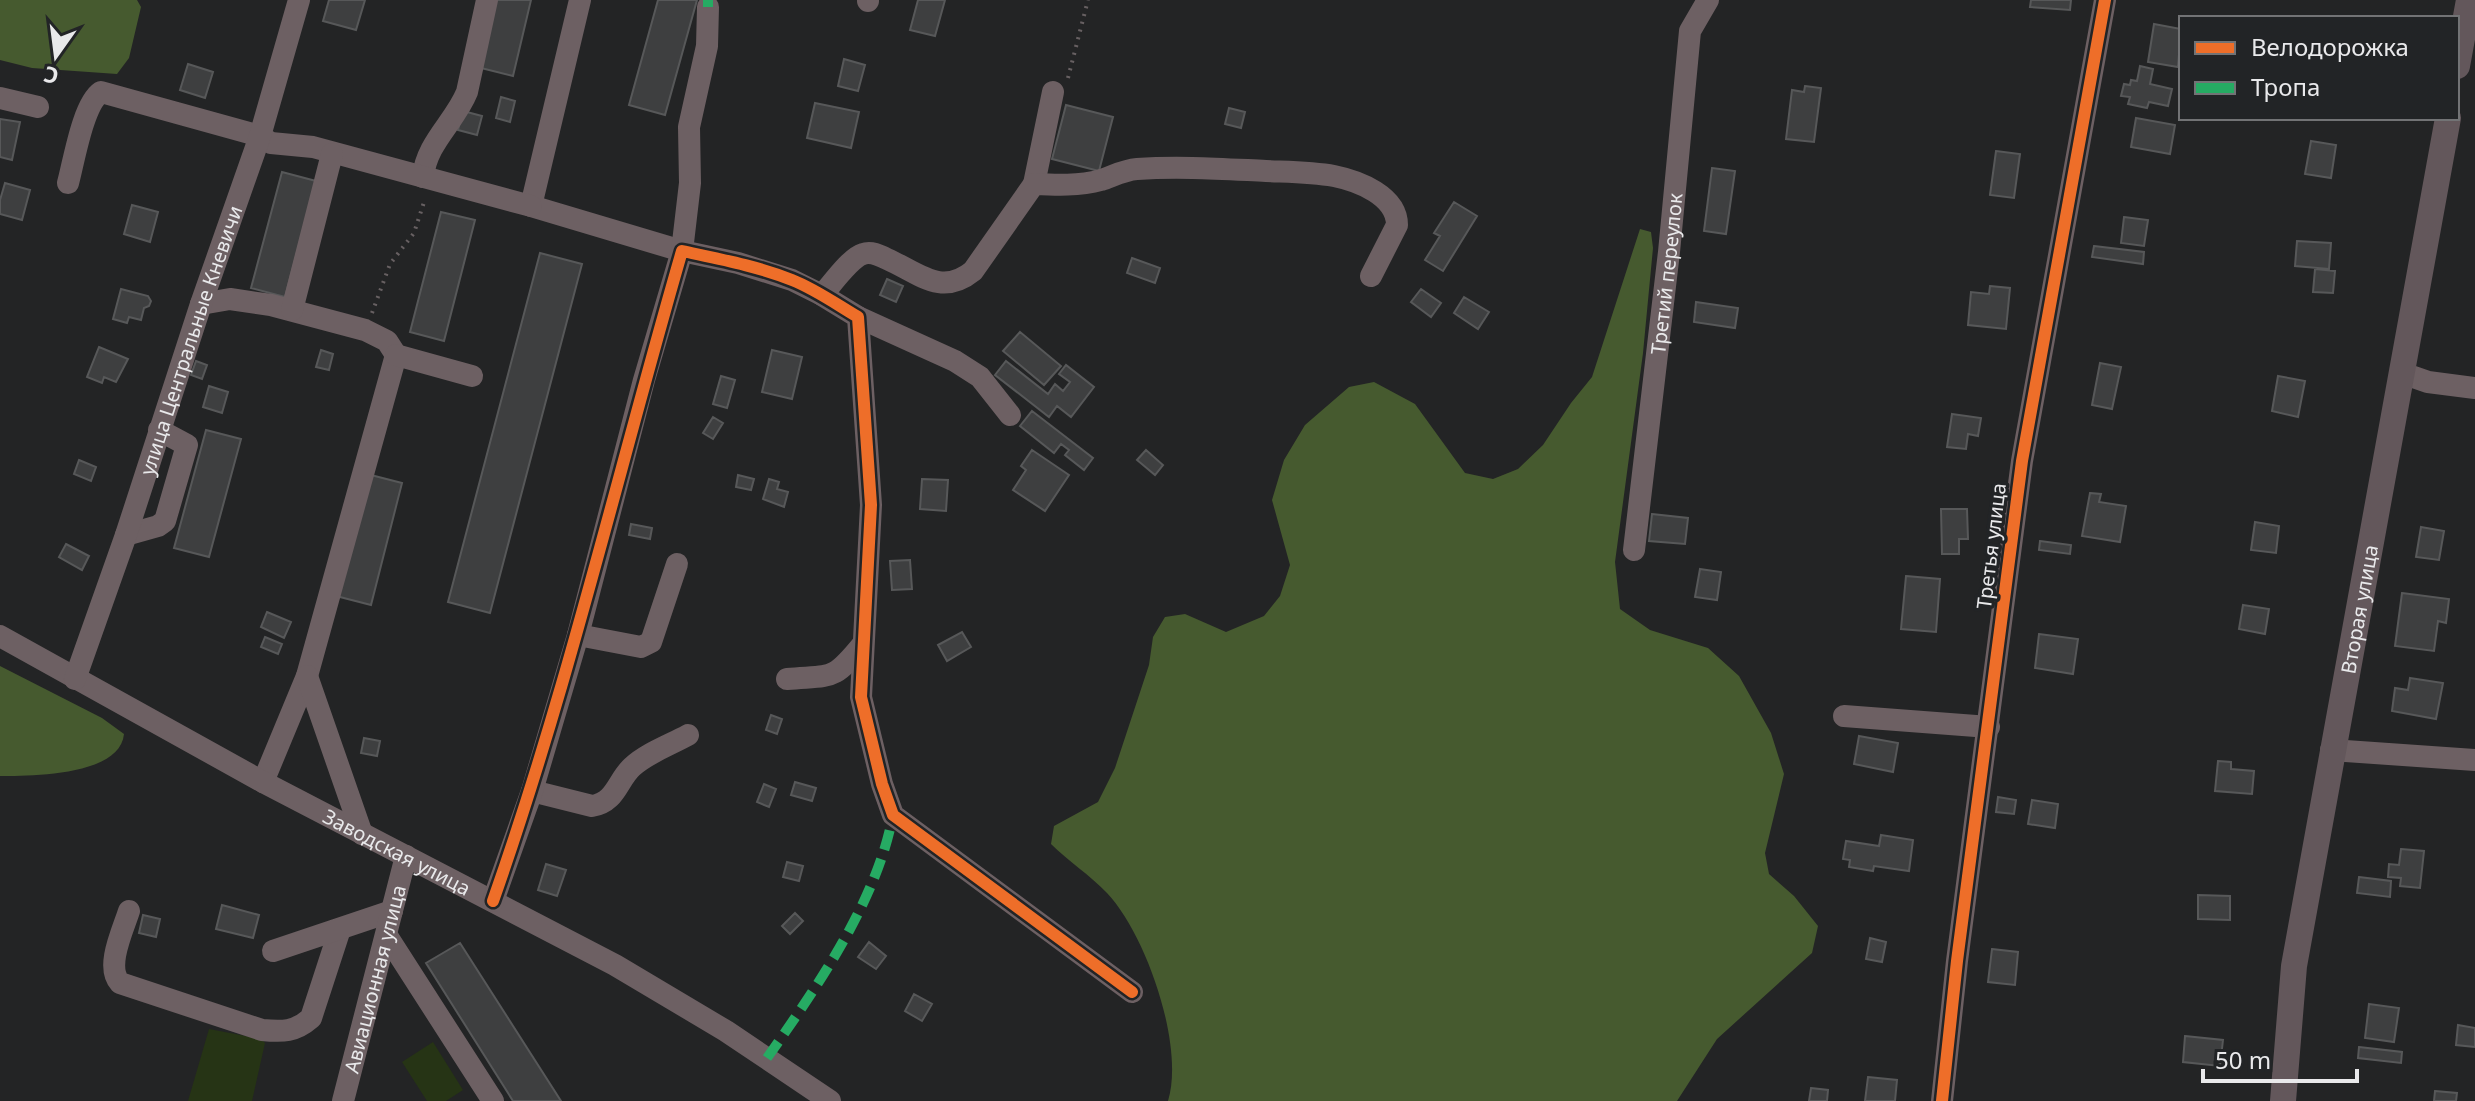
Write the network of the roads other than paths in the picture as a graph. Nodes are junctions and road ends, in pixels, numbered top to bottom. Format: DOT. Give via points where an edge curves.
graph roads {
  1 [pos="299,0"];
  2 [pos="487,0"];
  3 [pos="580,0"];
  4 [pos="1708,0"];
  5 [pos="2105,0"];
  6 [pos="2469,0"];
  7 [pos="708,7"];
  8 [pos="2459,55"];
  9 [pos="1053,92"];
  10 [pos="0,98"];
  11 [pos="38,107"];
  12 [pos="2448,120"];
  13 [pos="260,136"];
  14 [pos="332,154"];
  15 [pos="423,177"];
  16 [pos="68,183"];
  17 [pos="1034,184"];
  18 [pos="531,206"];
  19 [pos="682,251"];
  20 [pos="1371,276"];
  21 [pos="822,295"];
  22 [pos="201,304"];
  23 [pos="292,310"];
  24 [pos="858,317"];
  25 [pos="396,355"];
  26 [pos="2402,373"];
  27 [pos="472,376"];
  28 [pos="2475,388"];
  29 [pos="1010,415"];
  30 [pos="159,430"];
  31 [pos="126,535"];
  32 [pos="1634,550"];
  33 [pos="677,564"];
  34 [pos="578,635"];
  35 [pos="0,636"];
  36 [pos="863,644"];
  37 [pos="307,676"];
  38 [pos="75,679"];
  39 [pos="787,679"];
  40 [pos="1844,716"];
  41 [pos="1989,727"];
  42 [pos="688,735"];
  43 [pos="2331,750"];
  44 [pos="2475,760"];
  45 [pos="263,782"];
  46 [pos="532,791"];
  47 [pos="362,834"];
  48 [pos="406,856"];
  49 [pos="493,901"];
  50 [pos="129,911"];
  51 [pos="392,911"];
  52 [pos="340,929"];
  53 [pos="387,936"];
  54 [pos="273,951"];
  55 [pos="1132,992"];
  56 [pos="344,1100"];
  57 [pos="493,1101"];
  58 [pos="830,1101"];
  59 [pos="1942,1101"];
  60 [pos="2283,1101"];
  1 -- 13 [label="street, улица Центральные Кневичи"];
  2 -- 15 [label="street" via="467,92 427,155"];
  3 -- 18 [label="street"];
  4 -- 32 [label="street, Третий переулок" via="1690,31"];
  5 -- 41 [label="street, Третья улица" via="2022,461"];
  6 -- 8 [label="main road"];
  7 -- 19 [label="street" via="707,46 689,127 690,183"];
  9 -- 17 [label="street"];
  10 -- 11 [label="street"];
  12 -- 26 [label="main road, Вторая улица"];
  13 -- 14 [label="street" via="271,143"];
  13 -- 16 [label="street" via="101,92 85,120"];
  13 -- 22 [label="street, улица Центральные Кневичи"];
  14 -- 15 [label="street"];
  14 -- 23 [label="street"];
  15 -- 18 [label="street"];
  17 -- 20 [label="street" via="1072,185 1138,169 1334,176 1383,197 1397,217"];
  17 -- 21 [label="street" via="979,263 960,281 931,281 864,253"];
  18 -- 19 [label="street"];
  19 -- 21 [label="street" via="751,267"];
  19 -- 34 [label="street"];
  21 -- 24 [label="street"];
  22 -- 23 [label="street" via="238,300"];
  22 -- 30 [label="street, улица Центральные Кневичи"];
  23 -- 25 [label="street" via="365,330 387,341"];
  24 -- 29 [label="street" via="980,377"];
  24 -- 36 [label="street" via="871,505"];
  25 -- 27 [label="street"];
  25 -- 37 [label="street"];
  26 -- 28 [label="street"];
  26 -- 43 [label="main road, Вторая улица"];
  30 -- 31 [label="street, улица Центральные Кневичи"];
  30 -- 31 [label="street" via="187,445 168,515 158,526"];
  31 -- 38 [label="street, улица Центральные Кневичи"];
  33 -- 34 [label="street" via="647,646"];
  34 -- 46 [label="street"];
  35 -- 38 [label="street, Заводская улица"];
  36 -- 39 [label="street" via="828,677"];
  36 -- 55 [label="street" via="861,697 893,815"];
  37 -- 45 [label="street"];
  37 -- 47 [label="street"];
  38 -- 45 [label="street, Заводская улица"];
  40 -- 41 [label="street"];
  41 -- 59 [label="street, Третья улица"];
  42 -- 46 [label="street" via="633,765 602,804"];
  43 -- 44 [label="street"];
  43 -- 60 [label="main road, Вторая улица" via="2294,966"];
  45 -- 47 [label="street, Заводская улица"];
  46 -- 49 [label="street"];
  47 -- 48 [label="street, Заводская улица"];
  48 -- 49 [label="street, Заводская улица"];
  48 -- 51 [label="street, Авиационная улица"];
  49 -- 58 [label="street, Заводская улица" via="627,972"];
  50 -- 52 [label="street" via="113,967 120,983 262,1030 284,1032 311,1018"];
  51 -- 52 [label="street"];
  51 -- 53 [label="street, Авиационная улица"];
  52 -- 54 [label="street"];
  53 -- 56 [label="street, Авиационная улица"];
  53 -- 57 [label="street"];
}
